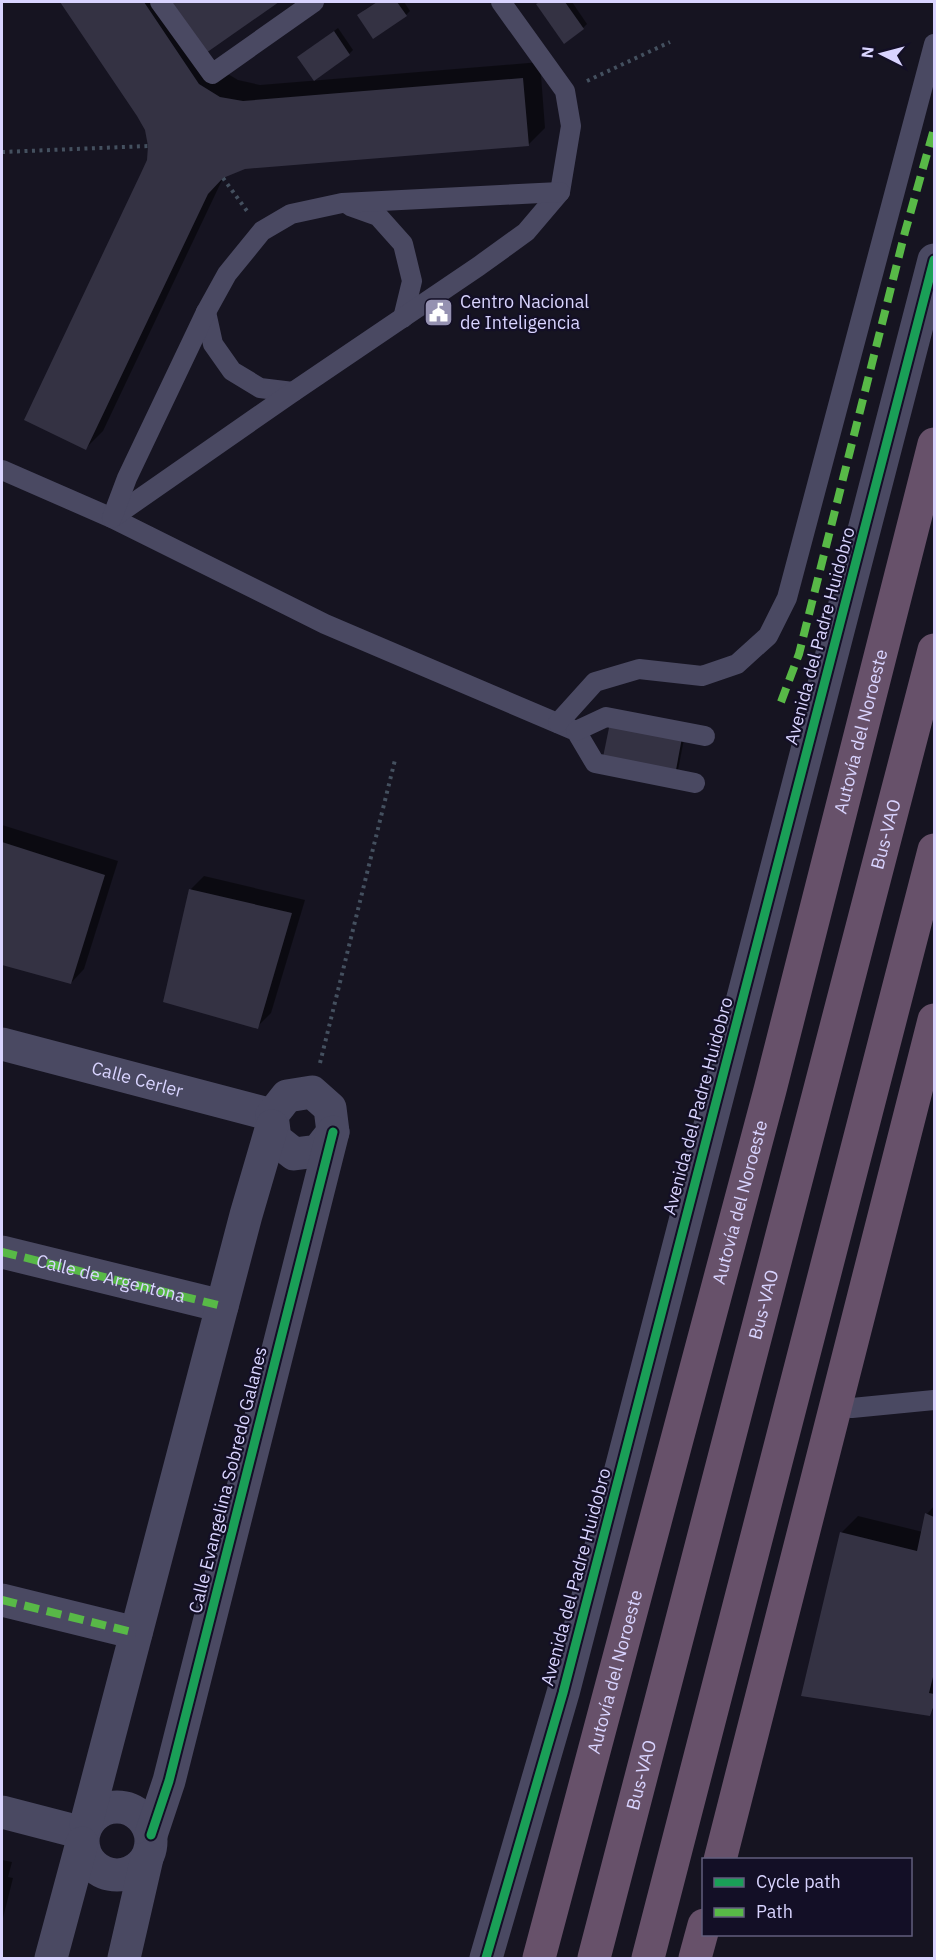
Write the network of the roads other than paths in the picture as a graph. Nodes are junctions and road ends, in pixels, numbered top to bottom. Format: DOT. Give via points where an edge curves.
graph roads {
  1 [pos="160,2"];
  2 [pos="314,2"];
  3 [pos="501,2"];
  4 [pos="934,44"];
  5 [pos="560,192"];
  6 [pos="342,203"];
  7 [pos="934,260"];
  8 [pos="206,312"];
  9 [pos="403,318"];
  10 [pos="293,392"];
  11 [pos="934,444"];
  12 [pos="2,470"];
  13 [pos="112,518"];
  14 [pos="934,650"];
  15 [pos="567,727"];
  16 [pos="705,736"];
  17 [pos="695,783"];
  18 [pos="934,850"];
  19 [pos="934,1020"];
  20 [pos="2,1044"];
  21 [pos="272,1120"];
  22 [pos="333,1132"];
  23 [pos="2,1252"];
  24 [pos="222,1306"];
  25 [pos="934,1400"];
  26 [pos="837,1403"];
  27 [pos="2,1600"];
  28 [pos="136,1633"];
  29 [pos="2,1812"];
  30 [pos="84,1834"];
  31 [pos="149,1846"];
  32 [pos="721,1858"];
  33 [pos="702,1933"];
  34 [pos="51,1959"];
  35 [pos="124,1959"];
  36 [pos="486,1959"];
  37 [pos="539,1959"];
  38 [pos="594,1959"];
  39 [pos="648,1959"];
  40 [pos="695,1959"];
  1 -- 2 [label="lane" via="212,74"];
  3 -- 5 [label="lane" via="565,92 571,126"];
  4 -- 15 [label="lane" via="787,598 768,636 737,664 702,676 639,669 595,682"];
  5 -- 6 [label="lane"];
  5 -- 9 [label="lane" via="526,232"];
  6 -- 8 [label="lane" via="291,214 262,231 227,274"];
  6 -- 9 [label="lane" via="378,216 403,244 412,281"];
  7 -- 36 [label="street, Avenida del Padre Huidobro" via="563,1693"];
  8 -- 10 [label="lane" via="213,344 232,371 260,388"];
  8 -- 13 [label="lane"];
  9 -- 10 [label="lane"];
  10 -- 13 [label="lane"];
  11 -- 37 [label="highway, Autovía del Noroeste" via="767,1102"];
  12 -- 13 [label="lane"];
  13 -- 15 [label="lane" via="325,624"];
  14 -- 38 [label="highway, Bus-VAO"];
  15 -- 16 [label="lane" via="606,717"];
  15 -- 17 [label="lane" via="595,763"];
  18 -- 39 [label="highway"];
  19 -- 26 [label="highway"];
  20 -- 21 [label="street, Calle Cerler"];
  21 -- 22 [label="street" via="275,1139 294,1154 318,1151"];
  21 -- 22 [label="street" via="287,1096 312,1092 330,1108"];
  21 -- 24 [label="street"];
  22 -- 31 [label="street, Calle Evangelina Sobredo Galanes" via="169,1781"];
  23 -- 24 [label="street, Calle de Argentona"];
  24 -- 28 [label="street"];
  25 -- 26 [label="lane" via="852,1408"];
  26 -- 32 [label="highway"];
  27 -- 28 [label="street"];
  28 -- 30 [label="street"];
  29 -- 30 [label="street"];
  30 -- 31 [label="street" via="101,1809 122,1806 142,1816"];
  30 -- 31 [label="street" via="90,1863 109,1875 131,1872"];
  30 -- 34 [label="street"];
  31 -- 35 [label="street, Calle Evangelina Sobredo Galanes"];
  33 -- 40 [label="highway"];
}
